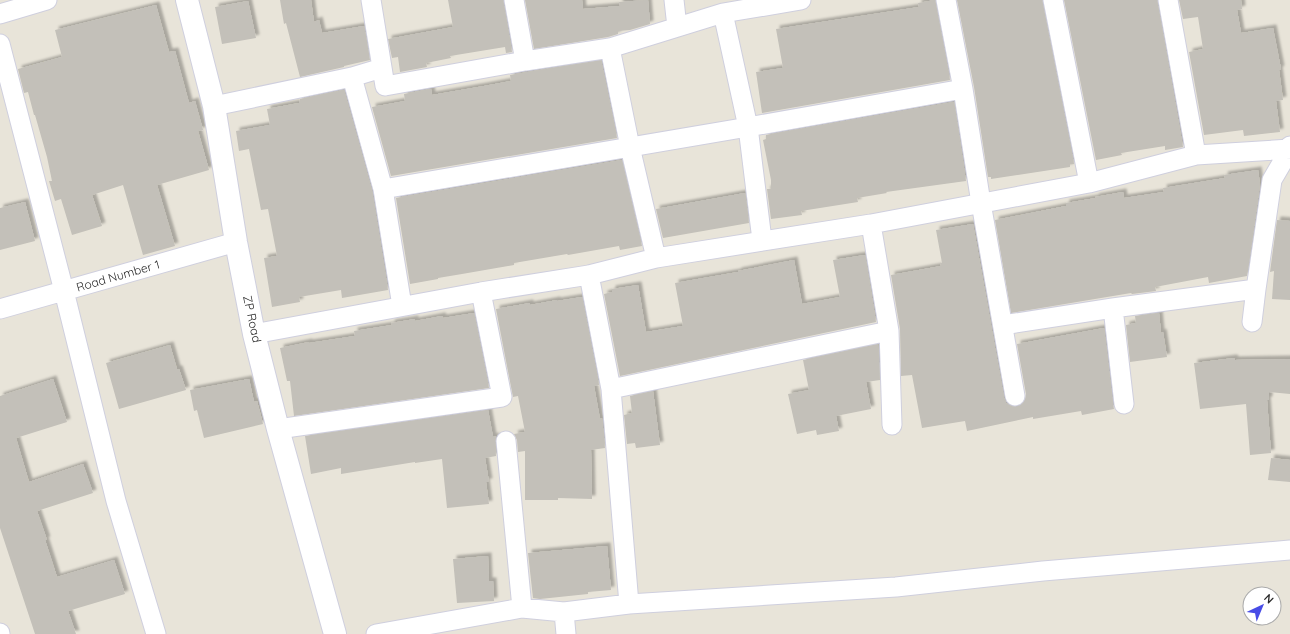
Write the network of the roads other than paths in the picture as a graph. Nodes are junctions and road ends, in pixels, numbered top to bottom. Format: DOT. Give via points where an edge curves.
graph roads {
  1 [pos="47,0"];
  2 [pos="187,0"];
  3 [pos="370,0"];
  4 [pos="514,0"];
  5 [pos="674,0"];
  6 [pos="801,0"];
  7 [pos="946,0"];
  8 [pos="1053,0"];
  9 [pos="1168,0"];
  10 [pos="723,13"];
  11 [pos="0,14"];
  12 [pos="677,27"];
  13 [pos="0,44"];
  14 [pos="610,48"];
  15 [pos="525,61"];
  16 [pos="382,68"];
  17 [pos="352,77"];
  18 [pos="963,89"];
  19 [pos="214,106"];
  20 [pos="748,127"];
  21 [pos="630,147"];
  22 [pos="1290,148"];
  23 [pos="1196,155"];
  24 [pos="1089,183"];
  25 [pos="383,189"];
  26 [pos="981,203"];
  27 [pos="871,224"];
  28 [pos="762,240"];
  29 [pos="236,242"];
  30 [pos="656,258"];
  31 [pos="589,275"];
  32 [pos="1256,289"];
  33 [pos="64,291"];
  34 [pos="481,292"];
  35 [pos="402,306"];
  36 [pos="1113,308"];
  37 [pos="0,309"];
  38 [pos="1252,322"];
  39 [pos="1003,325"];
  40 [pos="889,331"];
  41 [pos="254,334"];
  42 [pos="611,389"];
  43 [pos="1015,396"];
  44 [pos="1124,404"];
  45 [pos="892,425"];
  46 [pos="278,429"];
  47 [pos="506,441"];
  48 [pos="1290,550"];
  49 [pos="629,604"];
  50 [pos="522,608"];
  51 [pos="564,612"];
  52 [pos="156,634"];
  53 [pos="335,634"];
  54 [pos="376,634"];
  55 [pos="566,634"];
  1 -- 11 [label="street"];
  2 -- 19 [label="street, ZP Road"];
  3 -- 16 [label="street"];
  4 -- 15 [label="street"];
  5 -- 12 [label="street"];
  6 -- 10 [label="street"];
  7 -- 18 [label="street"];
  8 -- 24 [label="street"];
  9 -- 23 [label="street"];
  10 -- 12 [label="street"];
  10 -- 20 [label="street"];
  12 -- 14 [label="street"];
  13 -- 33 [label="street"];
  14 -- 15 [label="street"];
  14 -- 21 [label="street"];
  15 -- 16 [label="street" via="385,86"];
  16 -- 17 [label="street"];
  17 -- 19 [label="street"];
  17 -- 25 [label="street"];
  18 -- 20 [label="street"];
  18 -- 26 [label="street"];
  19 -- 29 [label="street, ZP Road"];
  20 -- 21 [label="street"];
  20 -- 28 [label="street"];
  21 -- 25 [label="street"];
  21 -- 30 [label="street"];
  22 -- 23 [label="street"];
  22 -- 32 [label="street" via="1272,180"];
  23 -- 24 [label="street"];
  24 -- 26 [label="street"];
  25 -- 35 [label="street"];
  26 -- 27 [label="street"];
  26 -- 39 [label="street"];
  27 -- 28 [label="street"];
  27 -- 40 [label="street"];
  28 -- 30 [label="street"];
  29 -- 33 [label="street, Road Number 1"];
  29 -- 41 [label="street, ZP Road"];
  30 -- 31 [label="street"];
  31 -- 34 [label="street"];
  31 -- 42 [label="street"];
  32 -- 36 [label="street"];
  32 -- 38 [label="street"];
  33 -- 37 [label="street, Road Number 1"];
  33 -- 52 [label="street" via="116,501"];
  34 -- 35 [label="street"];
  34 -- 46 [label="street" via="502,397"];
  35 -- 41 [label="street"];
  36 -- 39 [label="street"];
  36 -- 44 [label="street"];
  39 -- 43 [label="street"];
  40 -- 42 [label="street"];
  40 -- 45 [label="street"];
  41 -- 46 [label="street, ZP Road"];
  42 -- 49 [label="street"];
  46 -- 53 [label="street, ZP Road"];
  47 -- 50 [label="street"];
  48 -- 49 [label="street" via="1043,571 896,587"];
  49 -- 51 [label="street"];
  50 -- 51 [label="street"];
  50 -- 54 [label="street"];
  51 -- 55 [label="street"];
}
